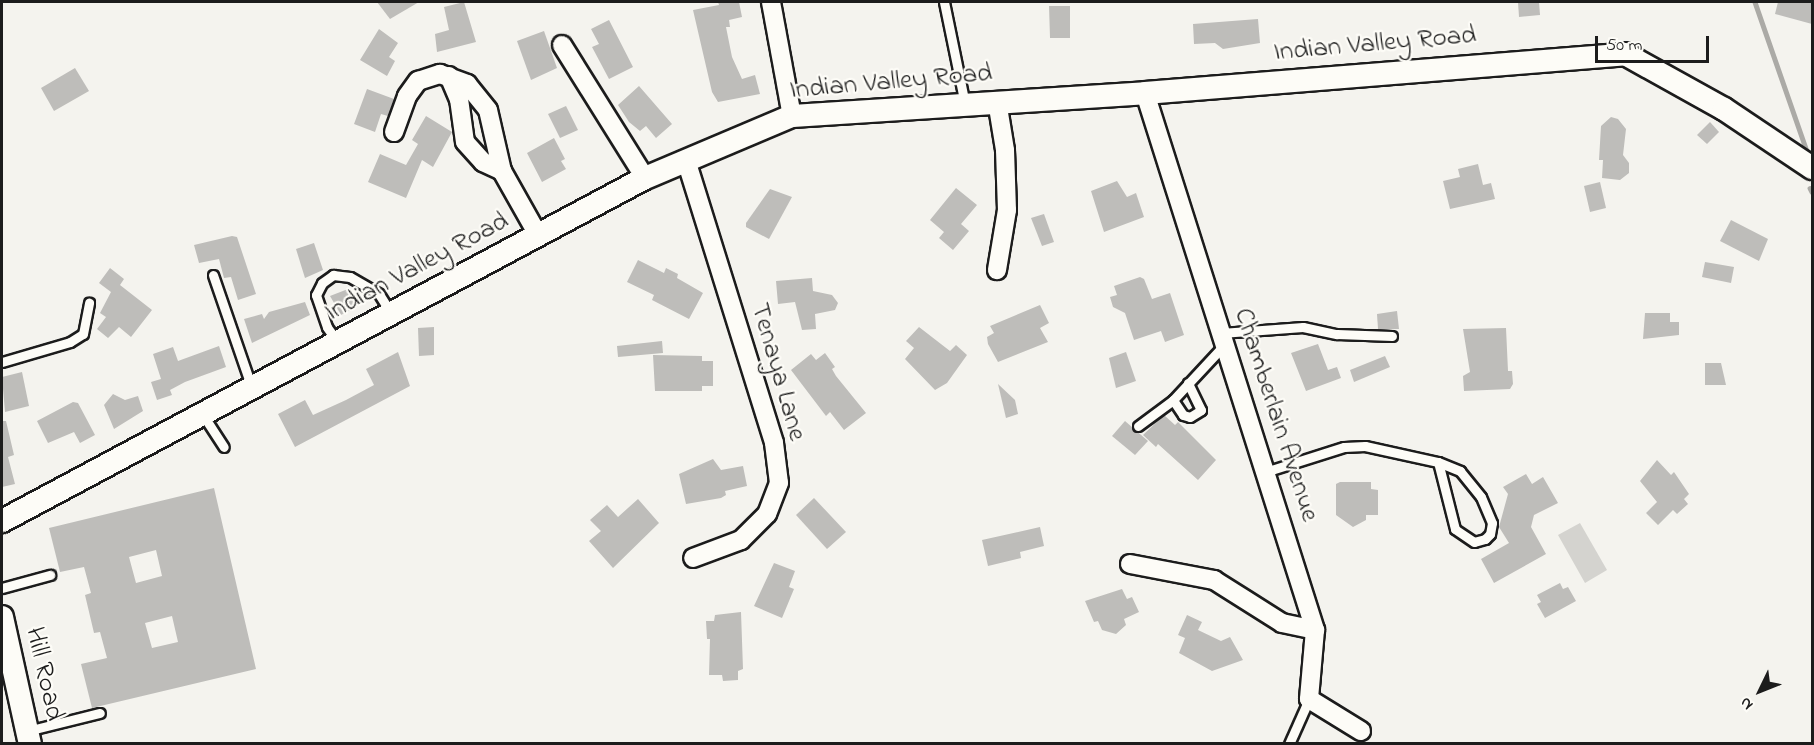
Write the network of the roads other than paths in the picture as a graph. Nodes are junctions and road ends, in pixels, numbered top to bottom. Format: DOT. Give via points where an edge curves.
graph roads {
  1 [pos="771,2"];
  2 [pos="944,2"];
  3 [pos="562,45"];
  4 [pos="449,76"];
  5 [pos="1145,93"];
  6 [pos="997,101"];
  7 [pos="965,104"];
  8 [pos="792,116"];
  9 [pos="394,132"];
  10 [pos="686,160"];
  11 [pos="1812,168"];
  12 [pos="502,171"];
  13 [pos="645,178"];
  14 [pos="538,235"];
  15 [pos="997,270"];
  16 [pos="213,275"];
  17 [pos="89,303"];
  18 [pos="391,313"];
  19 [pos="1392,336"];
  20 [pos="1223,339"];
  21 [pos="338,342"];
  22 [pos="2,362"];
  23 [pos="1188,383"];
  24 [pos="252,388"];
  25 [pos="1173,400"];
  26 [pos="203,415"];
  27 [pos="1138,426"];
  28 [pos="224,447"];
  29 [pos="1438,462"];
  30 [pos="1265,472"];
  31 [pos="2,521"];
  32 [pos="693,558"];
  33 [pos="1130,564"];
  34 [pos="50,574"];
  35 [pos="2,588"];
  36 [pos="2,617"];
  37 [pos="1315,630"];
  38 [pos="7,671"];
  39 [pos="1309,699"];
  40 [pos="100,712"];
  41 [pos="1360,731"];
  42 [pos="29,737"];
  43 [pos="1289,744"];
  1 -- 8 [label="street"];
  2 -- 7 [label="lane"];
  3 -- 13 [label="street"];
  4 -- 9 [label="street" via="432,74 418,81 407,96"];
  4 -- 12 [label="street" via="467,84 484,104 495,130"];
  4 -- 12 [label="street" via="459,99 465,142 483,162"];
  5 -- 6 [label="street, Indian Valley Road"];
  5 -- 11 [label="street, Indian Valley Road" via="1625,54 1724,109"];
  5 -- 20 [label="street, Chamberlain Avenue"];
  6 -- 7 [label="street, Indian Valley Road"];
  6 -- 15 [label="street" via="1005,150 1007,210"];
  7 -- 8 [label="street, Indian Valley Road"];
  8 -- 10 [label="street, Indian Valley Road"];
  10 -- 13 [label="street, Indian Valley Road"];
  10 -- 32 [label="street, Tenaya Lane" via="774,442 779,483 766,514 741,540"];
  12 -- 14 [label="street"];
  13 -- 14 [label="street, Indian Valley Road"];
  14 -- 18 [label="street, Indian Valley Road"];
  16 -- 24 [label="lane"];
  17 -- 22 [label="lane" via="84,334"];
  18 -- 21 [label="street, Indian Valley Road"];
  18 -- 21 [label="lane" via="379,294 350,277 333,275 316,296 327,327"];
  19 -- 20 [label="lane" via="1337,334 1303,327"];
  20 -- 23 [label="lane"];
  20 -- 30 [label="street, Chamberlain Avenue"];
  21 -- 24 [label="street, Indian Valley Road"];
  23 -- 25 [label="lane"];
  23 -- 25 [label="lane" via="1201,410 1190,417 1183,415"];
  24 -- 26 [label="street, Indian Valley Road"];
  25 -- 27 [label="lane"];
  26 -- 28 [label="lane"];
  26 -- 31 [label="street, Indian Valley Road"];
  29 -- 29 [label="lane" via="1460,471 1481,497 1492,522 1491,534 1485,539 1474,542 1455,529"];
  29 -- 30 [label="lane" via="1365,446 1344,447"];
  30 -- 37 [label="street, Chamberlain Avenue"];
  33 -- 37 [label="street" via="1214,580 1282,623"];
  34 -- 35 [label="lane"];
  36 -- 38 [label="street, Hill Road"];
  37 -- 39 [label="street, Chamberlain Avenue"];
  38 -- 42 [label="street, Hill Road"];
  39 -- 41 [label="street"];
  39 -- 43 [label="lane"];
  40 -- 42 [label="lane"];
}
